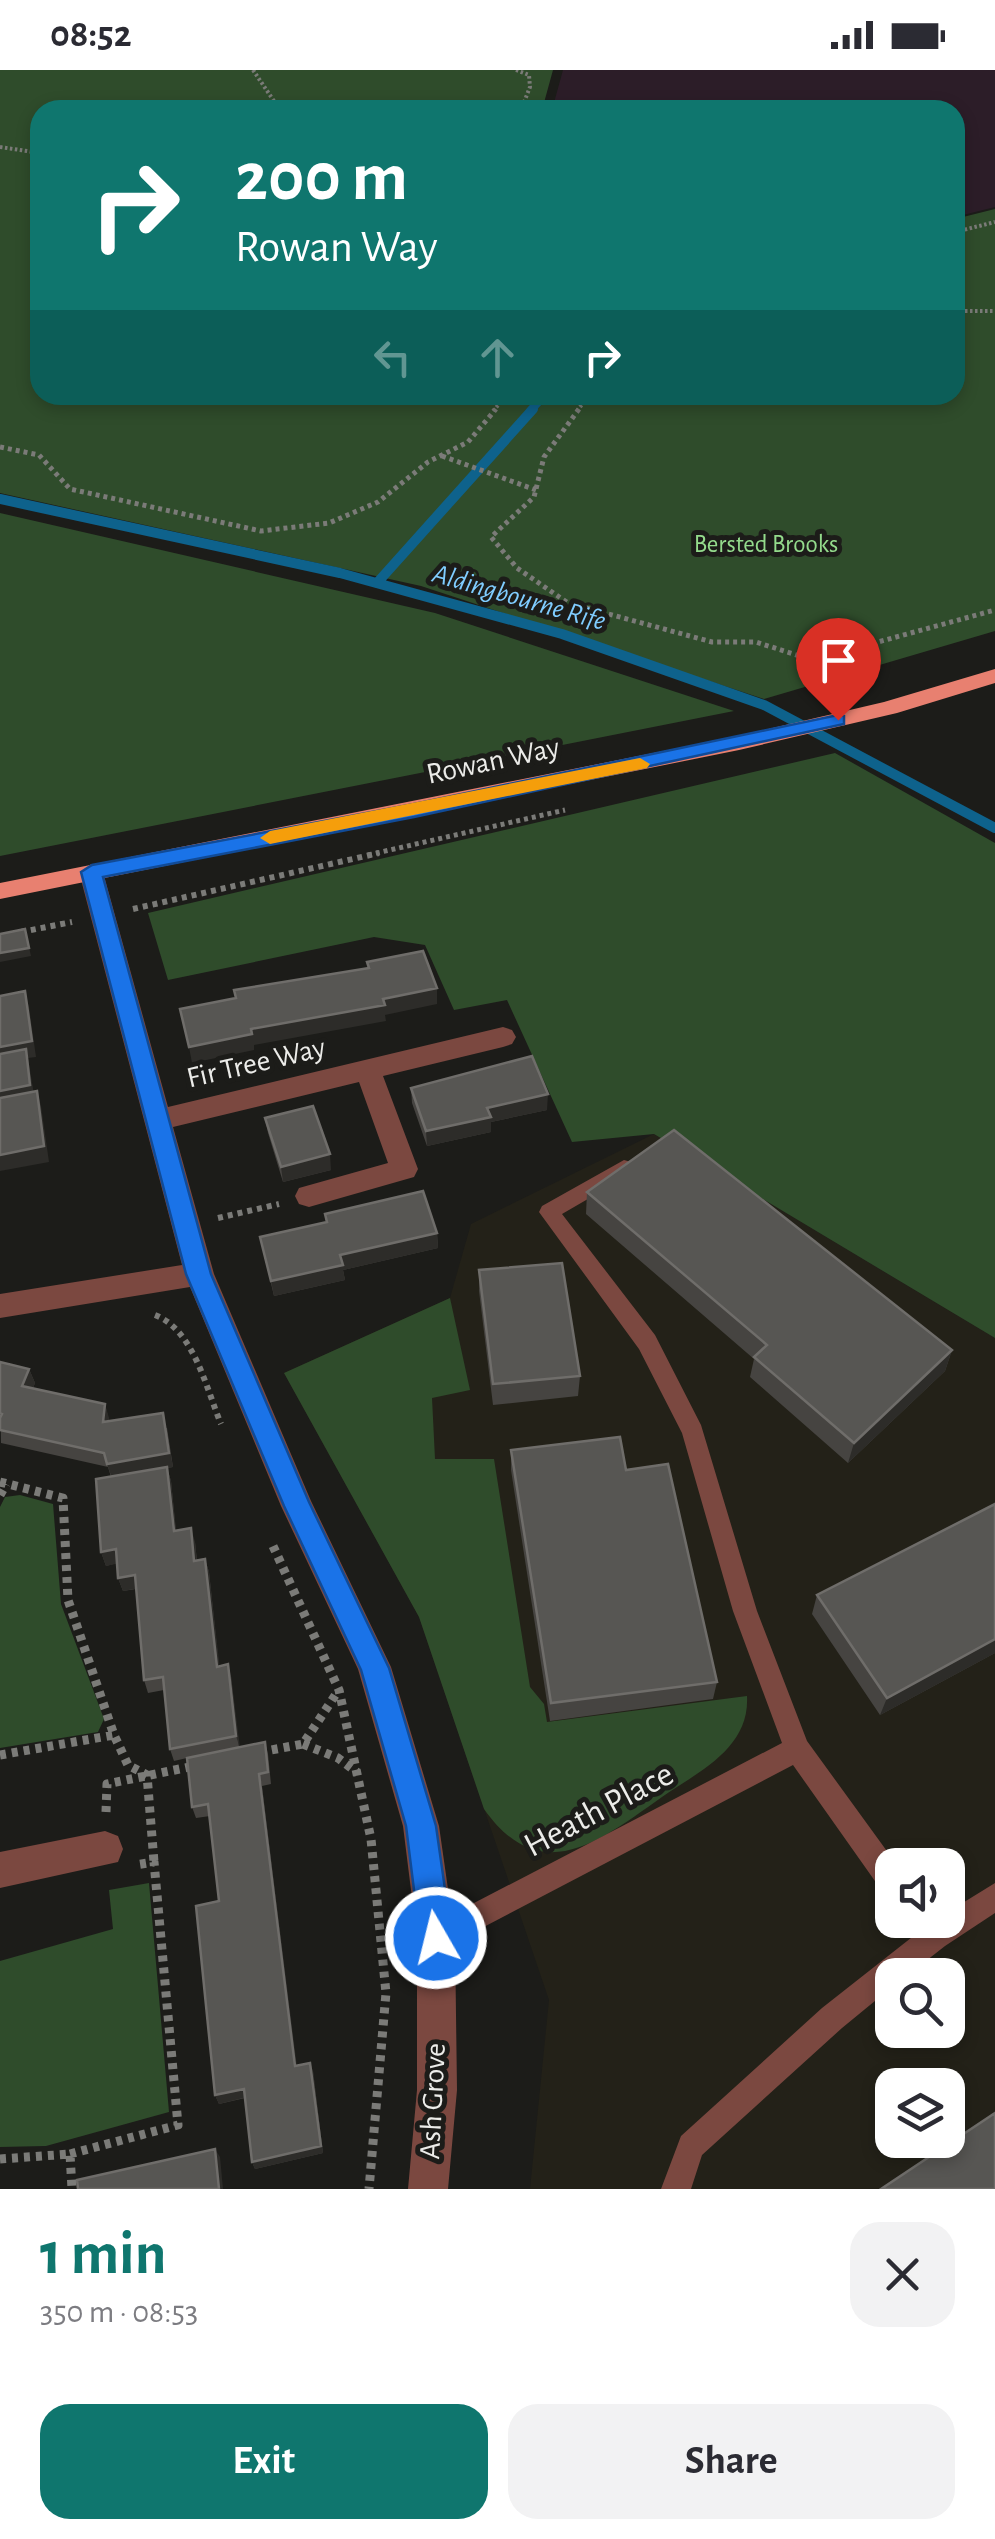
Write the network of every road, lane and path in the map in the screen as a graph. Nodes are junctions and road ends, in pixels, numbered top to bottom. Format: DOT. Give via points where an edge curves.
graph roads {
  1 [pos="253,70"];
  2 [pos="516,70"];
  3 [pos="273,100"];
  4 [pos="525,100"];
  5 [pos="0,148"];
  6 [pos="30,151"];
  7 [pos="995,222"];
  8 [pos="965,230"];
  9 [pos="965,311"];
  10 [pos="995,312"];
  11 [pos="498,405"];
  12 [pos="581,405"];
  13 [pos="0,447"];
  14 [pos="441,456"];
  15 [pos="536,490"];
  16 [pos="995,610"];
  17 [pos="829,657"];
  18 [pos="995,676"];
  19 [pos="862,685"];
  20 [pos="570,808"];
  21 [pos="92,872"];
  22 [pos="0,890"];
  23 [pos="103,916"];
  24 [pos="17,933"];
  25 [pos="502,1037"];
  26 [pos="368,1070"];
  27 [pos="158,1120"];
  28 [pos="625,1168"];
  29 [pos="309,1196"];
  30 [pos="186,1226"];
  31 [pos="198,1274"];
  32 [pos="0,1306"];
  33 [pos="149,1315"];
  34 [pos="226,1437"];
  35 [pos="3,1483"];
  36 [pos="0,1496"];
  37 [pos="272,1543"];
  38 [pos="339,1690"];
  39 [pos="114,1736"];
  40 [pos="303,1744"];
  41 [pos="797,1749"];
  42 [pos="0,1755"];
  43 [pos="244,1756"];
  44 [pos="206,1763"];
  45 [pos="359,1774"];
  46 [pos="147,1775"];
  47 [pos="107,1784"];
  48 [pos="105,1850"];
  49 [pos="875,1857"];
  50 [pos="154,1862"];
  51 [pos="0,1870"];
  52 [pos="995,1897"];
  53 [pos="965,1911"];
  54 [pos="436,1938"];
  55 [pos="918,1938"];
  56 [pos="70,2154"];
  57 [pos="0,2159"];
  58 [pos="72,2189"];
  59 [pos="369,2189"];
  60 [pos="428,2189"];
  61 [pos="676,2189"];
  1 -- 3 [label="path"];
  2 -- 4 [label="path" via="529,75"];
  5 -- 6 [label="path"];
  7 -- 8 [label="path"];
  9 -- 10 [label="path"];
  11 -- 14 [label="path" via="468,442"];
  12 -- 15 [label="path" via="544,456"];
  13 -- 14 [label="path" via="40,455 70,489 261,531 329,523 378,502"];
  14 -- 15 [label="path"];
  15 -- 17 [label="path" via="491,537 518,568 568,603 712,642 756,642 812,660"];
  16 -- 17 [label="path"];
  17 -- 19 [label="path"];
  18 -- 21 [label="highway, Rowan Way" via="739,743"];
  20 -- 23 [label="path"];
  21 -- 22 [label="highway, Rowan Way"];
  21 -- 23 [label="street, Ash Grove"];
  23 -- 24 [label="path"];
  23 -- 27 [label="street, Ash Grove"];
  25 -- 26 [label="street, Fir Tree Way"];
  26 -- 27 [label="street, Fir Tree Way"];
  26 -- 29 [label="street, Fir Tree Way" via="404,1169"];
  27 -- 30 [label="street, Ash Grove"];
  28 -- 41 [label="lane" via="549,1212 646,1342 693,1432 744,1611"];
  29 -- 30 [label="path"];
  30 -- 31 [label="street, Ash Grove"];
  31 -- 32 [label="street"];
  31 -- 54 [label="street, Ash Grove" via="374,1668 421,1826"];
  33 -- 34 [label="path" via="164,1316 181,1331"];
  35 -- 36 [label="path"];
  35 -- 39 [label="path" via="63,1498 68,1600"];
  37 -- 38 [label="path"];
  38 -- 40 [label="path"];
  38 -- 45 [label="path"];
  39 -- 42 [label="path"];
  39 -- 46 [label="path" via="128,1765"];
  40 -- 43 [label="path"];
  40 -- 45 [label="path"];
  41 -- 49 [label="lane"];
  41 -- 54 [label="lane, Heath Place"];
  44 -- 46 [label="path"];
  45 -- 59 [label="path" via="386,1993"];
  46 -- 47 [label="path"];
  46 -- 50 [label="path"];
  48 -- 50 [label="path" via="117,1868"];
  48 -- 51 [label="street"];
  50 -- 56 [label="path" via="178,2125"];
  52 -- 53 [label="lane"];
  54 -- 60 [label="street, Ash Grove"];
  55 -- 61 [label="lane" via="692,2146"];
  56 -- 57 [label="path"];
  56 -- 58 [label="path"];
}
